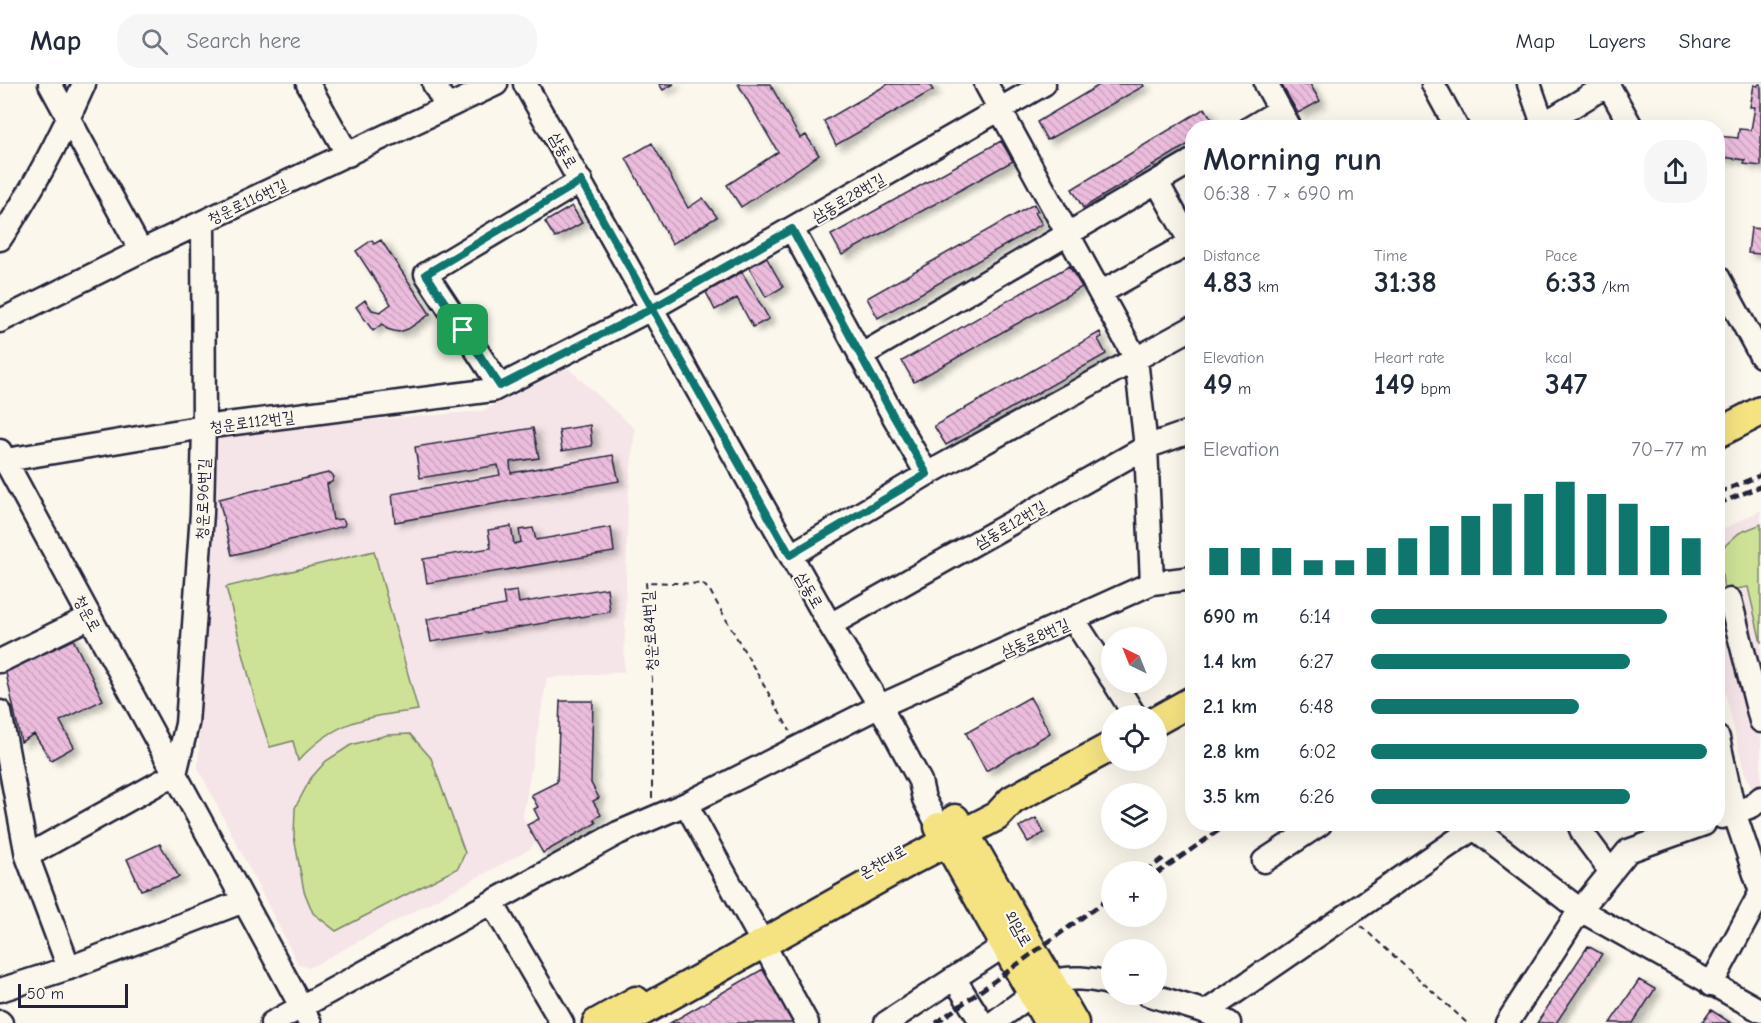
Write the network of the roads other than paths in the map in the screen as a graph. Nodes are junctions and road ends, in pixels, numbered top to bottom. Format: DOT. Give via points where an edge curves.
graph roads {
  1 [pos="50,84"];
  2 [pos="84,84"];
  3 [pos="308,84"];
  4 [pos="434,84"];
  5 [pos="496,84"];
  6 [pos="525,84"];
  7 [pos="986,84"];
  8 [pos="1044,84"];
  9 [pos="1266,84"];
  10 [pos="1433,84"];
  11 [pos="1529,84"];
  12 [pos="1608,84"];
  13 [pos="447,107"];
  14 [pos="1000,110"];
  15 [pos="69,118"];
  16 [pos="1285,118"];
  17 [pos="1453,120"];
  18 [pos="1538,120"];
  19 [pos="1550,120"];
  20 [pos="1628,120"];
  21 [pos="348,155"];
  22 [pos="1185,165"];
  23 [pos="581,181"];
  24 [pos="1157,182"];
  25 [pos="203,222"];
  26 [pos="792,229"];
  27 [pos="1185,230"];
  28 [pos="1068,234"];
  29 [pos="0,239"];
  30 [pos="1185,246"];
  31 [pos="141,251"];
  32 [pos="1100,293"];
  33 [pos="1725,296"];
  34 [pos="651,309"];
  35 [pos="0,321"];
  36 [pos="1185,332"];
  37 [pos="860,356"];
  38 [pos="1761,357"];
  39 [pos="1136,359"];
  40 [pos="500,386"];
  41 [pos="1761,411"];
  42 [pos="204,427"];
  43 [pos="1725,429"];
  44 [pos="1185,433"];
  45 [pos="1146,447"];
  46 [pos="1,457"];
  47 [pos="927,474"];
  48 [pos="790,555"];
  49 [pos="1185,579"];
  50 [pos="1152,583"];
  51 [pos="1730,600"];
  52 [pos="90,617"];
  53 [pos="1074,620"];
  54 [pos="831,626"];
  55 [pos="0,661"];
  56 [pos="1101,662"];
  57 [pos="1185,705"];
  58 [pos="880,706"];
  59 [pos="0,712"];
  60 [pos="1167,715"];
  61 [pos="1761,721"];
  62 [pos="1101,752"];
  63 [pos="175,774"];
  64 [pos="1761,798"];
  65 [pos="686,804"];
  66 [pos="1726,816"];
  67 [pos="951,830"];
  68 [pos="1309,831"];
  69 [pos="1465,831"];
  70 [pos="1478,831"];
  71 [pos="1581,831"];
  72 [pos="1684,831"];
  73 [pos="27,856"];
  74 [pos="1264,861"];
  75 [pos="1611,872"];
  76 [pos="1761,892"];
  77 [pos="244,902"];
  78 [pos="492,903"];
  79 [pos="1580,910"];
  80 [pos="759,938"];
  81 [pos="1005,945"];
  82 [pos="69,968"];
  83 [pos="954,978"];
  84 [pos="1101,981"];
  85 [pos="1711,985"];
  86 [pos="1040,988"];
  87 [pos="0,990"];
  88 [pos="1167,1000"];
  89 [pos="1761,1011"];
  90 [pos="1206,1012"];
  91 [pos="305,1015"];
  92 [pos="272,1023"];
  93 [pos="562,1023"];
  94 [pos="597,1023"];
  95 [pos="621,1023"];
  96 [pos="807,1023"];
  97 [pos="886,1023"];
  98 [pos="982,1023"];
  99 [pos="993,1023"];
  100 [pos="1049,1023"];
  101 [pos="1074,1023"];
  102 [pos="1229,1023"];
  103 [pos="1507,1023"];
  1 -- 15 [label="street"];
  2 -- 15 [label="street"];
  3 -- 21 [label="street"];
  4 -- 13 [label="street"];
  5 -- 13 [label="street, 청운로116번길"];
  6 -- 23 [label="street, 삼동로"];
  7 -- 14 [label="street"];
  8 -- 14 [label="street, 삼동로28번길"];
  9 -- 16 [label="street"];
  10 -- 17 [label="street"];
  11 -- 18 [label="street"];
  12 -- 19 [label="street"];
  12 -- 20 [label="street"];
  13 -- 21 [label="street, 청운로116번길"];
  14 -- 26 [label="street, 삼동로28번길"];
  14 -- 28 [label="street"];
  15 -- 29 [label="street" via="26,200"];
  15 -- 31 [label="street"];
  21 -- 25 [label="street, 청운로116번길"];
  22 -- 24 [label="street"];
  23 -- 34 [label="street, 삼동로"];
  23 -- 40 [label="street" via="426,274"];
  24 -- 27 [label="street"];
  24 -- 28 [label="street"];
  25 -- 31 [label="street, 청운로116번길"];
  25 -- 42 [label="street, 청운로96번길"];
  26 -- 34 [label="street, 삼동로28번길"];
  26 -- 37 [label="street"];
  28 -- 32 [label="street"];
  28 -- 37 [label="street"];
  30 -- 32 [label="street"];
  31 -- 35 [label="street, 청운로116번길"];
  32 -- 39 [label="street"];
  33 -- 38 [label="street"];
  34 -- 40 [label="street, 청운로112번길"];
  34 -- 48 [label="street, 삼동로"];
  36 -- 39 [label="street"];
  37 -- 47 [label="street"];
  39 -- 45 [label="street"];
  39 -- 47 [label="street"];
  40 -- 42 [label="street, 청운로112번길" via="493,390"];
  41 -- 43 [label="main road"];
  42 -- 46 [label="street, 청운로112번길"];
  42 -- 63 [label="street, 청운로96번길" via="193,661 187,724"];
  44 -- 45 [label="street, 삼동로12번길"];
  45 -- 50 [label="street"];
  45 -- 54 [label="street, 삼동로12번길"];
  46 -- 52 [label="street, 청운로"];
  47 -- 48 [label="street"];
  48 -- 54 [label="street, 삼동로"];
  49 -- 50 [label="street, 삼동로8번길"];
  50 -- 53 [label="street, 삼동로8번길"];
  51 -- 61 [label="street"];
  52 -- 55 [label="street"];
  52 -- 63 [label="street, 청운로"];
  53 -- 56 [label="street"];
  53 -- 58 [label="street, 삼동로8번길"];
  54 -- 58 [label="street, 삼동로"];
  57 -- 60 [label="main road"];
  58 -- 65 [label="street"];
  58 -- 67 [label="street, 삼동로" via="920,781 924,799"];
  59 -- 73 [label="street"];
  62 -- 67 [label="main road, 온천대로" via="1012,800 987,803"];
  63 -- 73 [label="street"];
  63 -- 77 [label="street, 청운로"];
  64 -- 66 [label="street"];
  65 -- 78 [label="street" via="618,833"];
  65 -- 80 [label="street"];
  66 -- 76 [label="street"];
  67 -- 80 [label="main road, 온천대로"];
  67 -- 81 [label="main road, 외암로"];
  67 -- 86 [label="main road, 외암로"];
  68 -- 74 [label="street"];
  69 -- 90 [label="street"];
  70 -- 79 [label="street"];
  71 -- 75 [label="street"];
  72 -- 75 [label="street" via="1628,851"];
  73 -- 82 [label="street"];
  75 -- 79 [label="street"];
  76 -- 85 [label="street"];
  77 -- 82 [label="street"];
  77 -- 91 [label="street, 청운로"];
  78 -- 91 [label="street"];
  78 -- 93 [label="street"];
  79 -- 85 [label="street"];
  79 -- 103 [label="street"];
  80 -- 94 [label="main road, 온천대로"];
  80 -- 95 [label="main road, 온천대로"];
  80 -- 96 [label="street"];
  81 -- 83 [label="street"];
  81 -- 86 [label="main road, 외암로"];
  82 -- 87 [label="street"];
  83 -- 97 [label="street"];
  83 -- 98 [label="street"];
  84 -- 86 [label="street" via="1067,977"];
  85 -- 89 [label="street"];
  86 -- 99 [label="street"];
  86 -- 100 [label="main road, 외암로"];
  86 -- 101 [label="main road, 외암로"];
  88 -- 90 [label="street"];
  90 -- 102 [label="street"];
  91 -- 92 [label="street"];
}
